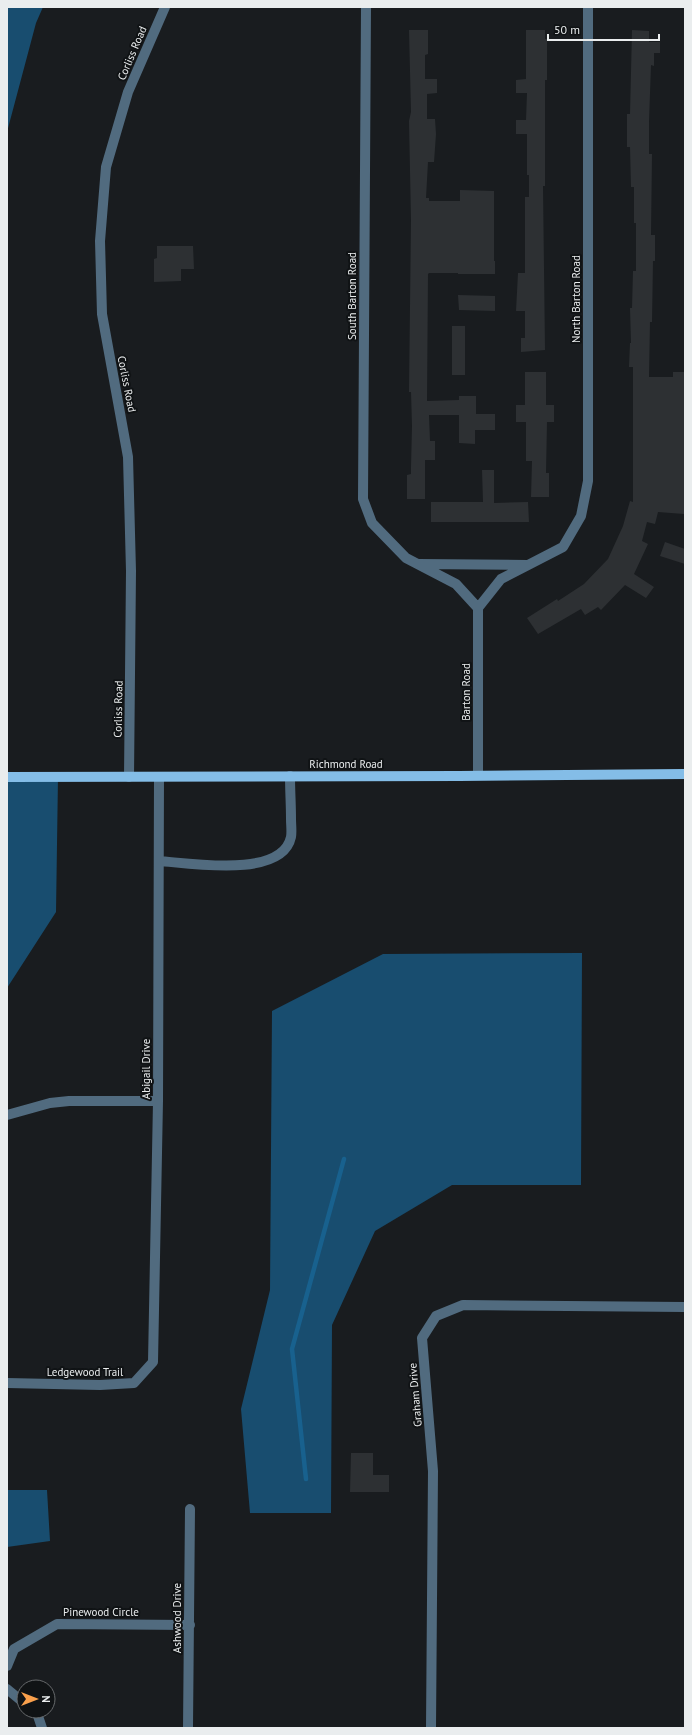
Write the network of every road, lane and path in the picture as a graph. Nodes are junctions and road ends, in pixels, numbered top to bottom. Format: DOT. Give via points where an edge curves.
graph roads {
  1 [pos="165,7"];
  2 [pos="366,7"];
  3 [pos="588,7"];
  4 [pos="417,564"];
  5 [pos="529,564"];
  6 [pos="478,608"];
  7 [pos="685,774"];
  8 [pos="478,775"];
  9 [pos="290,776"];
  10 [pos="7,777"];
  11 [pos="129,777"];
  12 [pos="159,777"];
  13 [pos="159,861"];
  14 [pos="158,1101"];
  15 [pos="7,1115"];
  16 [pos="685,1308"];
  17 [pos="154,1362"];
  18 [pos="7,1383"];
  19 [pos="190,1509"];
  20 [pos="190,1624"];
  21 [pos="7,1666"];
  22 [pos="7,1689"];
  23 [pos="16,1696"];
  24 [pos="188,1728"];
  25 [pos="431,1728"];
  1 -- 11 [label="street, Corliss Road" via="128,92 106,167 100,241 102,314 128,457 131,571"];
  2 -- 4 [label="street, South Barton Road" via="363,499 372,523 406,558"];
  3 -- 5 [label="street, North Barton Road" via="588,481 581,516 564,547"];
  4 -- 5 [label="street, North Barton Road"];
  4 -- 6 [label="street, South Barton Road" via="456,584"];
  5 -- 6 [label="street, North Barton Road" via="501,579"];
  6 -- 8 [label="street, Barton Road"];
  7 -- 8 [label="main road, Richmond Road"];
  8 -- 9 [label="main road, Richmond Road"];
  9 -- 12 [label="main road, Richmond Road"];
  9 -- 13 [label="street" via="291,837 284,852 265,861 236,866"];
  10 -- 11 [label="main road, Richmond Road"];
  11 -- 12 [label="main road, Richmond Road"];
  12 -- 13 [label="street, Abigail Drive"];
  13 -- 14 [label="street, Abigail Drive"];
  14 -- 15 [label="street" via="69,1101 50,1103"];
  14 -- 17 [label="street, Abigail Drive"];
  16 -- 25 [label="street, Graham Drive" via="463,1305 436,1316 422,1338 433,1471"];
  17 -- 18 [label="street, Ledgewood Trail" via="134,1383"];
  19 -- 20 [label="street, Ashwood Drive"];
  20 -- 21 [label="street, Pinewood Circle" via="57,1624 14,1649"];
  20 -- 24 [label="street, Ashwood Drive"];
  22 -- 23 [label="street"];
}
